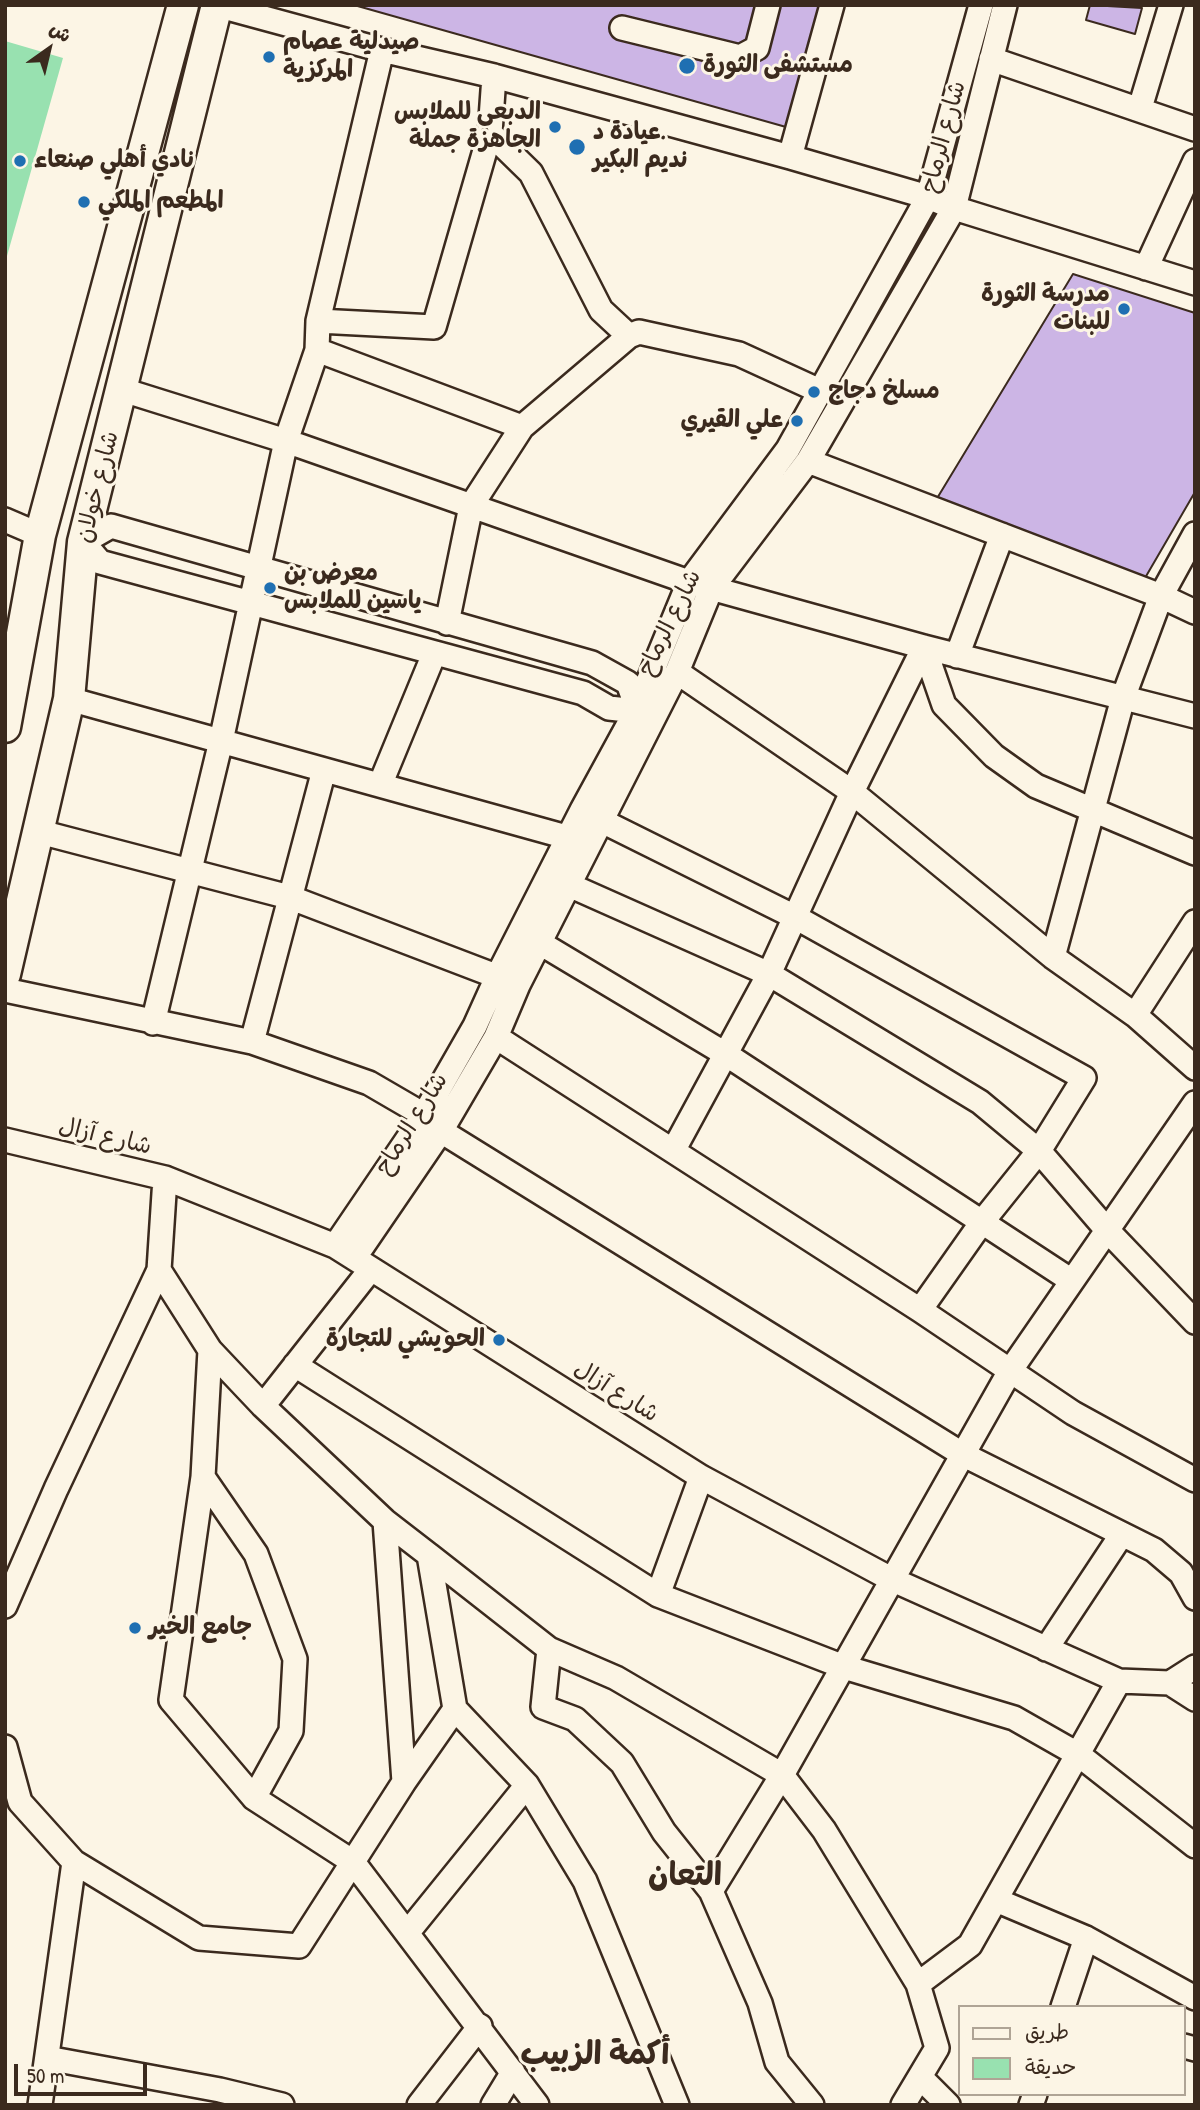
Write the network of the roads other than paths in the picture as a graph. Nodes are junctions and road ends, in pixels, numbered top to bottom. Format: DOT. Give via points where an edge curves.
graph roads {
  1 [pos="183,5"];
  2 [pos="217,5"];
  3 [pos="768,5"];
  4 [pos="832,5"];
  5 [pos="981,5"];
  6 [pos="1006,5"];
  7 [pos="1171,5"];
  8 [pos="622,29"];
  9 [pos="382,50"];
  10 [pos="991,59"];
  11 [pos="494,76"];
  12 [pos="1140,108"];
  13 [pos="1195,129"];
  14 [pos="490,133"];
  15 [pos="790,157"];
  16 [pos="1195,161"];
  17 [pos="928,197"];
  18 [pos="954,208"];
  19 [pos="1146,268"];
  20 [pos="1195,283"];
  21 [pos="318,321"];
  22 [pos="629,336"];
  23 [pos="317,350"];
  24 [pos="122,390"];
  25 [pos="822,392"];
  26 [pos="522,427"];
  27 [pos="286,440"];
  28 [pos="808,461"];
  29 [pos="471,506"];
  30 [pos="5,520"];
  31 [pos="5,532"];
  32 [pos="1195,534"];
  33 [pos="40,535"];
  34 [pos="1002,535"];
  35 [pos="83,542"];
  36 [pos="256,569"];
  37 [pos="688,582"];
  38 [pos="711,589"];
  39 [pos="1161,596"];
  40 [pos="250,601"];
  41 [pos="1195,612"];
  42 [pos="447,622"];
  43 [pos="924,648"];
  44 [pos="434,654"];
  45 [pos="957,656"];
  46 [pos="677,672"];
  47 [pos="9,691"];
  48 [pos="1123,698"];
  49 [pos="69,699"];
  50 [pos="1195,716"];
  51 [pos="643,718"];
  52 [pos="5,727"];
  53 [pos="221,741"];
  54 [pos="324,770"];
  55 [pos="380,785"];
  56 [pos="852,792"];
  57 [pos="1092,811"];
  58 [pos="602,821"];
  59 [pos="40,832"];
  60 [pos="568,838"];
  61 [pos="590,844"];
  62 [pos="1195,853"];
  63 [pos="189,870"];
  64 [pos="569,885"];
  65 [pos="289,897"];
  66 [pos="797,918"];
  67 [pos="1195,922"];
  68 [pos="540,943"];
  69 [pos="1053,957"];
  70 [pos="5,974"];
  71 [pos="769,974"];
  72 [pos="498,975"];
  73 [pos="518,985"];
  74 [pos="5,990"];
  75 [pos="1135,1015"];
  76 [pos="153,1023"];
  77 [pos="496,1037"];
  78 [pos="252,1042"];
  79 [pos="727,1055"];
  80 [pos="1195,1068"];
  81 [pos="1195,1103"];
  82 [pos="424,1115"];
  83 [pos="441,1131"];
  84 [pos="5,1140"];
  85 [pos="673,1151"];
  86 [pos="1039,1151"];
  87 [pos="165,1178"];
  88 [pos="982,1222"];
  89 [pos="1107,1230"];
  90 [pos="354,1257"];
  91 [pos="159,1270"];
  92 [pos="1073,1281"];
  93 [pos="920,1310"];
  94 [pos="1195,1322"];
  95 [pos="210,1350"];
  96 [pos="295,1366"];
  97 [pos="1010,1371"];
  98 [pos="263,1406"];
  99 [pos="962,1454"];
  100 [pos="701,1476"];
  101 [pos="202,1477"];
  102 [pos="1195,1480"];
  103 [pos="385,1521"];
  104 [pos="1122,1534"];
  105 [pos="429,1555"];
  106 [pos="891,1579"];
  107 [pos="658,1595"];
  108 [pos="1195,1598"];
  109 [pos="5,1606"];
  110 [pos="549,1649"];
  111 [pos="1046,1649"];
  112 [pos="844,1667"];
  113 [pos="1195,1667"];
  114 [pos="1119,1681"];
  115 [pos="1170,1684"];
  116 [pos="1195,1699"];
  117 [pos="455,1709"];
  118 [pos="5,1747"];
  119 [pos="1079,1755"];
  120 [pos="782,1775"];
  121 [pos="404,1782"];
  122 [pos="527,1785"];
  123 [pos="254,1798"];
  124 [pos="1195,1846"];
  125 [pos="74,1862"];
  126 [pos="353,1862"];
  127 [pos="711,1891"];
  128 [pos="996,1900"];
  129 [pos="408,1932"];
  130 [pos="1086,1938"];
  131 [pos="918,1984"];
  132 [pos="1195,1998"];
  133 [pos="1064,2005"];
  134 [pos="480,2026"];
  135 [pos="47,2057"];
  136 [pos="513,2072"];
  137 [pos="920,2077"];
  138 [pos="40,2105"];
  139 [pos="282,2105"];
  140 [pos="419,2105"];
  141 [pos="493,2105"];
  142 [pos="537,2105"];
  143 [pos="677,2105"];
  144 [pos="812,2105"];
  145 [pos="903,2105"];
  146 [pos="948,2105"];
  1 -- 33 [label="main road, شارع خولان"];
  2 -- 9 [label="street"];
  2 -- 24 [label="main road, شارع خولان"];
  3 -- 8 [label="street" via="761,40 750,54 740,57"];
  4 -- 15 [label="street"];
  5 -- 17 [label="street, شارع الرماح"];
  6 -- 10 [label="street, شارع الرماح"];
  7 -- 12 [label="street"];
  9 -- 11 [label="street"];
  9 -- 21 [label="street"];
  10 -- 12 [label="street"];
  10 -- 18 [label="street, شارع الرماح"];
  11 -- 14 [label="street"];
  11 -- 15 [label="street"];
  12 -- 13 [label="street"];
  14 -- 21 [label="street" via="433,327"];
  14 -- 22 [label="street" via="531,173 601,310"];
  15 -- 17 [label="street"];
  16 -- 19 [label="street"];
  17 -- 18 [label="street"];
  17 -- 25 [label="street, شارع الرماح"];
  18 -- 19 [label="street"];
  18 -- 28 [label="street, شارع الرماح"];
  19 -- 20 [label="street"];
  21 -- 23 [label="street"];
  22 -- 25 [label="street" via="639,332 739,354"];
  22 -- 26 [label="street"];
  23 -- 26 [label="street"];
  23 -- 27 [label="street"];
  24 -- 27 [label="street"];
  24 -- 35 [label="main road, شارع خولان"];
  25 -- 37 [label="street, شارع الرماح" via="788,449"];
  26 -- 29 [label="street"];
  27 -- 29 [label="street"];
  27 -- 36 [label="street"];
  28 -- 34 [label="street"];
  28 -- 38 [label="street, شارع الرماح"];
  29 -- 37 [label="street"];
  29 -- 42 [label="street"];
  30 -- 33 [label="street"];
  31 -- 33 [label="street"];
  32 -- 39 [label="street"];
  33 -- 35 [label="main road"];
  33 -- 47 [label="main road, شارع خولان"];
  34 -- 39 [label="street"];
  34 -- 45 [label="street"];
  35 -- 36 [label="street" via="111,526"];
  35 -- 40 [label="street" via="100,562"];
  35 -- 49 [label="main road, شارع خولان"];
  36 -- 40 [label="street"];
  36 -- 42 [label="street"];
  37 -- 38 [label="street"];
  37 -- 51 [label="street, شارع الرماح"];
  38 -- 43 [label="street"];
  38 -- 46 [label="street, شارع الرماح"];
  39 -- 41 [label="street"];
  39 -- 48 [label="street"];
  40 -- 44 [label="street"];
  40 -- 53 [label="street"];
  42 -- 51 [label="street" via="592,663 628,683"];
  43 -- 45 [label="street"];
  43 -- 56 [label="street"];
  43 -- 57 [label="street" via="944,705 994,755 1036,786"];
  44 -- 51 [label="street" via="583,693 609,708"];
  44 -- 55 [label="street"];
  45 -- 48 [label="street"];
  46 -- 51 [label="street, شارع الرماح"];
  46 -- 56 [label="street"];
  47 -- 52 [label="main road, شارع خولان"];
  48 -- 50 [label="street"];
  48 -- 57 [label="street"];
  49 -- 53 [label="street"];
  49 -- 59 [label="main road, شارع خولان"];
  51 -- 58 [label="street, شارع الرماح"];
  51 -- 60 [label="street, شارع الرماح"];
  53 -- 54 [label="street"];
  53 -- 63 [label="street"];
  54 -- 55 [label="street"];
  54 -- 65 [label="street"];
  55 -- 60 [label="street"];
  56 -- 66 [label="street"];
  56 -- 69 [label="street"];
  57 -- 62 [label="street"];
  57 -- 69 [label="street"];
  58 -- 61 [label="street, شارع الرماح"];
  58 -- 66 [label="street"];
  59 -- 63 [label="street"];
  59 -- 70 [label="main road, شارع خولان"];
  60 -- 61 [label="street"];
  60 -- 72 [label="street, شارع الرماح"];
  61 -- 64 [label="street, شارع الرماح"];
  63 -- 65 [label="street"];
  63 -- 76 [label="street"];
  64 -- 68 [label="street, شارع الرماح"];
  64 -- 71 [label="street"];
  65 -- 72 [label="street"];
  65 -- 78 [label="street"];
  66 -- 71 [label="street"];
  66 -- 86 [label="street" via="1084,1078"];
  67 -- 75 [label="street"];
  68 -- 73 [label="street, شارع الرماح"];
  68 -- 79 [label="street"];
  69 -- 75 [label="street"];
  71 -- 79 [label="street"];
  71 -- 86 [label="street" via="981,1101"];
  72 -- 73 [label="street"];
  72 -- 82 [label="street, شارع الرماح"];
  73 -- 77 [label="street, شارع الرماح"];
  74 -- 76 [label="street"];
  75 -- 80 [label="street"];
  76 -- 78 [label="street"];
  77 -- 83 [label="street, شارع الرماح"];
  77 -- 85 [label="street"];
  78 -- 82 [label="street" via="369,1083"];
  79 -- 85 [label="street"];
  79 -- 88 [label="street"];
  81 -- 89 [label="street"];
  82 -- 83 [label="street"];
  82 -- 90 [label="street, شارع الرماح"];
  83 -- 90 [label="street, شارع الرماح"];
  83 -- 99 [label="street"];
  84 -- 87 [label="street, شارع آزال"];
  85 -- 93 [label="street"];
  86 -- 88 [label="street"];
  86 -- 89 [label="street"];
  87 -- 90 [label="street, شارع آزال"];
  87 -- 91 [label="street"];
  88 -- 92 [label="street"];
  88 -- 93 [label="street"];
  89 -- 92 [label="street"];
  89 -- 94 [label="street"];
  90 -- 96 [label="street"];
  90 -- 100 [label="street, شارع آزال"];
  91 -- 95 [label="street"];
  91 -- 109 [label="street"];
  92 -- 97 [label="street"];
  93 -- 97 [label="street"];
  95 -- 98 [label="street"];
  95 -- 101 [label="street"];
  96 -- 98 [label="street"];
  96 -- 107 [label="street"];
  97 -- 99 [label="street"];
  97 -- 102 [label="street" via="1073,1413"];
  98 -- 103 [label="street"];
  99 -- 104 [label="street"];
  99 -- 106 [label="street"];
  100 -- 106 [label="street, شارع آزال"];
  100 -- 107 [label="street"];
  101 -- 123 [label="street" via="171,1700"];
  101 -- 123 [label="street" via="256,1555 295,1659 290,1731"];
  103 -- 105 [label="street"];
  103 -- 121 [label="street"];
  104 -- 108 [label="street" via="1154,1550 1181,1573"];
  104 -- 111 [label="street"];
  105 -- 110 [label="street"];
  105 -- 117 [label="street"];
  106 -- 111 [label="street, شارع آزال"];
  106 -- 112 [label="street"];
  107 -- 112 [label="street"];
  110 -- 120 [label="street" via="616,1678"];
  110 -- 127 [label="street" via="543,1707 575,1719 622,1763 664,1832"];
  111 -- 114 [label="street, شارع آزال"];
  112 -- 119 [label="street" via="1014,1718"];
  112 -- 120 [label="street"];
  113 -- 115 [label="street"];
  114 -- 115 [label="street, شارع آزال"];
  114 -- 119 [label="street"];
  115 -- 116 [label="street, شارع آزال"];
  117 -- 121 [label="street"];
  117 -- 122 [label="street"];
  118 -- 125 [label="street" via="20,1802"];
  119 -- 124 [label="street"];
  119 -- 128 [label="street"];
  120 -- 127 [label="street"];
  120 -- 131 [label="street" via="824,1830"];
  121 -- 126 [label="street"];
  122 -- 129 [label="street"];
  122 -- 143 [label="street" via="585,1881"];
  123 -- 126 [label="street"];
  125 -- 126 [label="street" via="199,1938 299,1946"];
  125 -- 135 [label="street"];
  126 -- 129 [label="street"];
  127 -- 144 [label="street" via="760,2003 777,2062"];
  128 -- 130 [label="street"];
  128 -- 131 [label="street" via="970,1945"];
  129 -- 134 [label="street"];
  130 -- 132 [label="street"];
  130 -- 133 [label="street"];
  131 -- 137 [label="street" via="937,2048"];
  134 -- 136 [label="street"];
  134 -- 140 [label="street"];
  135 -- 138 [label="street"];
  135 -- 139 [label="street"];
  136 -- 141 [label="street"];
  136 -- 142 [label="street"];
  137 -- 145 [label="street"];
  137 -- 146 [label="street"];
}
